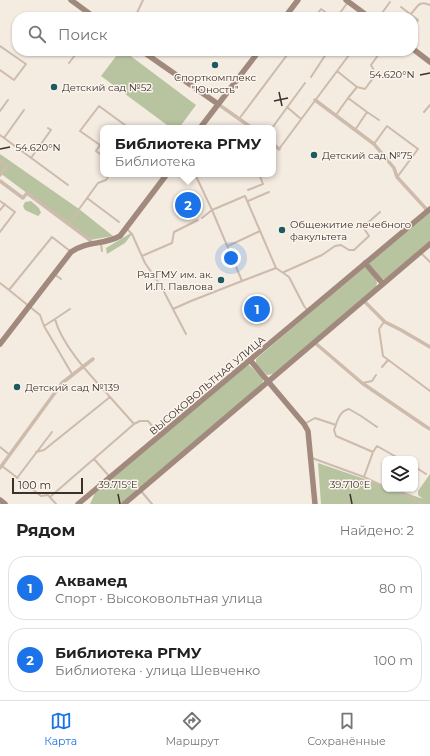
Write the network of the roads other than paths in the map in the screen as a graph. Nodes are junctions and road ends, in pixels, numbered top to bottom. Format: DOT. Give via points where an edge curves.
graph roads {
  1 [pos="71,0"];
  2 [pos="143,0"];
  3 [pos="298,0"];
  4 [pos="348,0"];
  5 [pos="390,2"];
  6 [pos="430,5"];
  7 [pos="401,7"];
  8 [pos="87,12"];
  9 [pos="137,12"];
  10 [pos="289,12"];
  11 [pos="340,12"];
  12 [pos="363,12"];
  13 [pos="383,12"];
  14 [pos="408,12"];
  15 [pos="413,12"];
  16 [pos="0,46"];
  17 [pos="12,54"];
  18 [pos="418,54"];
  19 [pos="14,56"];
  20 [pos="74,56"];
  21 [pos="149,56"];
  22 [pos="255,56"];
  23 [pos="286,56"];
  24 [pos="325,56"];
  25 [pos="348,56"];
  26 [pos="378,56"];
  27 [pos="430,62"];
  28 [pos="69,63"];
  29 [pos="0,70"];
  30 [pos="337,71"];
  31 [pos="311,76"];
  32 [pos="305,83"];
  33 [pos="357,87"];
  34 [pos="348,98"];
  35 [pos="8,100"];
  36 [pos="315,100"];
  37 [pos="218,104"];
  38 [pos="430,105"];
  39 [pos="287,108"];
  40 [pos="24,110"];
  41 [pos="0,111"];
  42 [pos="367,112"];
  43 [pos="424,112"];
  44 [pos="336,115"];
  45 [pos="239,119"];
  46 [pos="301,119"];
  47 [pos="379,120"];
  48 [pos="124,124"];
  49 [pos="202,125"];
  50 [pos="248,125"];
  51 [pos="274,125"];
  52 [pos="48,128"];
  53 [pos="355,130"];
  54 [pos="0,135"];
  55 [pos="4,138"];
  56 [pos="374,144"];
  57 [pos="100,145"];
  58 [pos="100,145"];
  59 [pos="276,146"];
  60 [pos="279,149"];
  61 [pos="100,153"];
  62 [pos="31,158"];
  63 [pos="0,160"];
  64 [pos="7,166"];
  65 [pos="0,175"];
  66 [pos="108,177"];
  67 [pos="165,177"];
  68 [pos="196,177"];
  69 [pos="260,177"];
  70 [pos="397,177"];
  71 [pos="0,181"];
  72 [pos="68,185"];
  73 [pos="248,190"];
  74 [pos="269,192"];
  75 [pos="87,198"];
  76 [pos="0,201"];
  77 [pos="248,201"];
  78 [pos="5,204"];
  79 [pos="0,210"];
  80 [pos="212,210"];
  81 [pos="429,210"];
  82 [pos="380,212"];
  83 [pos="202,218"];
  84 [pos="198,220"];
  85 [pos="119,222"];
  86 [pos="69,224"];
  87 [pos="361,224"];
  88 [pos="363,227"];
  89 [pos="126,228"];
  90 [pos="260,231"];
  91 [pos="0,232"];
  92 [pos="101,243"];
  93 [pos="91,244"];
  94 [pos="430,244"];
  95 [pos="228,246"];
  96 [pos="102,251"];
  97 [pos="71,252"];
  98 [pos="421,252"];
  99 [pos="142,256"];
  100 [pos="430,262"];
  101 [pos="365,264"];
  102 [pos="276,268"];
  103 [pos="284,272"];
  104 [pos="54,274"];
  105 [pos="61,279"];
  106 [pos="242,281"];
  107 [pos="0,283"];
  108 [pos="383,284"];
  109 [pos="9,290"];
  110 [pos="364,301"];
  111 [pos="30,306"];
  112 [pos="70,309"];
  113 [pos="173,309"];
  114 [pos="308,311"];
  115 [pos="55,319"];
  116 [pos="384,322"];
  117 [pos="44,326"];
  118 [pos="186,334"];
  119 [pos="2,337"];
  120 [pos="314,342"];
  121 [pos="0,344"];
  122 [pos="430,347"];
  123 [pos="93,358"];
  124 [pos="250,360"];
  125 [pos="388,360"];
  126 [pos="82,367"];
  127 [pos="382,367"];
  128 [pos="72,374"];
  129 [pos="376,375"];
  130 [pos="269,381"];
  131 [pos="362,383"];
  132 [pos="430,391"];
  133 [pos="110,397"];
  134 [pos="134,424"];
  135 [pos="304,424"];
  136 [pos="336,425"];
  137 [pos="377,426"];
  138 [pos="430,429"];
  139 [pos="52,432"];
  140 [pos="160,435"];
  141 [pos="0,447"];
  142 [pos="36,452"];
  143 [pos="373,452"];
  144 [pos="10,455"];
  145 [pos="395,456"];
  146 [pos="311,457"];
  147 [pos="94,459"];
  148 [pos="0,467"];
  149 [pos="418,469"];
  150 [pos="426,474"];
  151 [pos="110,477"];
  152 [pos="364,477"];
  153 [pos="17,478"];
  154 [pos="382,486"];
  155 [pos="140,490"];
  156 [pos="396,492"];
  157 [pos="50,497"];
  158 [pos="0,500"];
  159 [pos="6,504"];
  160 [pos="56,504"];
  161 [pos="78,504"];
  162 [pos="124,504"];
  163 [pos="152,504"];
  164 [pos="315,504"];
  165 [pos="422,504"];
  1 -- 8 [label="street"];
  2 -- 9 [label="lane"];
  3 -- 10 [label="street"];
  4 -- 11 [label="lane"];
  4 -- 12 [label="street"];
  5 -- 13 [label="lane"];
  6 -- 15 [label="lane" via="421,2"];
  7 -- 14 [label="lane"];
  16 -- 17 [label="lane"];
  18 -- 27 [label="street"];
  19 -- 29 [label="lane" via="26,64 14,80"];
  20 -- 28 [label="lane"];
  21 -- 37 [label="street"];
  22 -- 37 [label="street"];
  23 -- 45 [label="lane"];
  24 -- 31 [label="lane"];
  25 -- 30 [label="lane"];
  26 -- 33 [label="lane" via="371,66 376,74 365,89"];
  30 -- 33 [label="lane"];
  30 -- 36 [label="lane"];
  32 -- 39 [label="lane"];
  33 -- 34 [label="lane"];
  34 -- 42 [label="lane"];
  34 -- 44 [label="lane"];
  35 -- 41 [label="lane"];
  36 -- 44 [label="street"];
  36 -- 46 [label="lane"];
  37 -- 45 [label="street"];
  37 -- 49 [label="street"];
  38 -- 43 [label="lane"];
  39 -- 46 [label="lane"];
  39 -- 51 [label="lane"];
  40 -- 55 [label="lane"];
  42 -- 47 [label="lane"];
  42 -- 53 [label="lane"];
  44 -- 53 [label="street"];
  45 -- 50 [label="street"];
  46 -- 60 [label="lane"];
  48 -- 58 [label="lane" via="99,106 80,131"];
  52 -- 62 [label="lane" via="51,130"];
  53 -- 56 [label="street"];
  54 -- 55 [label="lane"];
  55 -- 62 [label="lane"];
  56 -- 70 [label="street" via="394,168"];
  56 -- 70 [label="lane" via="387,126 418,149"];
  57 -- 61 [label="lane" via="96,150"];
  59 -- 60 [label="street"];
  62 -- 72 [label="lane"];
  63 -- 64 [label="lane"];
  64 -- 65 [label="street"];
  66 -- 75 [label="lane" via="98,183"];
  67 -- 89 [label="street"];
  68 -- 80 [label="lane"];
  69 -- 73 [label="lane" via="263,184"];
  70 -- 81 [label="street"];
  71 -- 86 [label="street" via="23,198 27,193"];
  74 -- 77 [label="lane"];
  75 -- 85 [label="lane"];
  75 -- 86 [label="lane"];
  76 -- 78 [label="lane"];
  77 -- 80 [label="lane" via="245,196"];
  77 -- 90 [label="lane"];
  78 -- 79 [label="lane"];
  78 -- 91 [label="lane" via="15,212"];
  80 -- 83 [label="lane"];
  80 -- 95 [label="lane"];
  81 -- 101 [label="street, ВЫСОКОВОЛЬТНАЯ УЛИЦА"];
  82 -- 88 [label="lane"];
  84 -- 99 [label="lane" via="174,232 172,243"];
  86 -- 93 [label="street" via="90,240"];
  87 -- 88 [label="lane"];
  88 -- 103 [label="lane" via="369,236 354,250 341,245 335,246 322,255"];
  89 -- 92 [label="street" via="120,236"];
  89 -- 99 [label="lane" via="132,234"];
  90 -- 95 [label="lane"];
  90 -- 102 [label="lane"];
  92 -- 93 [label="street"];
  92 -- 96 [label="lane"];
  93 -- 97 [label="street" via="78,247"];
  94 -- 98 [label="street"];
  95 -- 106 [label="lane"];
  97 -- 104 [label="street"];
  97 -- 109 [label="lane" via="52,237"];
  98 -- 100 [label="lane"];
  98 -- 108 [label="street"];
  99 -- 113 [label="lane"];
  101 -- 108 [label="street"];
  101 -- 114 [label="street, ВЫСОКОВОЛЬТНАЯ УЛИЦА"];
  102 -- 103 [label="lane"];
  102 -- 106 [label="lane"];
  103 -- 114 [label="lane"];
  104 -- 105 [label="lane"];
  104 -- 111 [label="street"];
  106 -- 113 [label="lane"];
  107 -- 109 [label="lane"];
  108 -- 110 [label="street"];
  109 -- 111 [label="lane"];
  110 -- 116 [label="street"];
  110 -- 120 [label="street"];
  111 -- 117 [label="lane" via="40,315"];
  111 -- 119 [label="street"];
  112 -- 115 [label="lane"];
  113 -- 118 [label="lane"];
  114 -- 124 [label="street, ВЫСОКОВОЛЬТНАЯ УЛИЦА"];
  115 -- 117 [label="lane"];
  115 -- 126 [label="lane" via="57,328"];
  116 -- 122 [label="street"];
  116 -- 125 [label="lane" via="378,329 382,354"];
  117 -- 128 [label="lane"];
  119 -- 121 [label="street"];
  120 -- 130 [label="street"];
  120 -- 131 [label="street"];
  123 -- 126 [label="street"];
  124 -- 130 [label="street"];
  124 -- 140 [label="street, ВЫСОКОВОЛЬТНАЯ УЛИЦА"];
  125 -- 127 [label="lane"];
  125 -- 132 [label="lane"];
  126 -- 128 [label="street"];
  126 -- 133 [label="lane"];
  128 -- 144 [label="street" via="62,383"];
  129 -- 131 [label="lane" via="372,381"];
  130 -- 135 [label="street"];
  130 -- 155 [label="street"];
  131 -- 138 [label="street"];
  133 -- 134 [label="lane"];
  133 -- 142 [label="lane" via="44,450"];
  134 -- 140 [label="lane" via="148,421"];
  134 -- 147 [label="lane"];
  135 -- 136 [label="lane" via="315,418"];
  135 -- 146 [label="street" via="308,431"];
  136 -- 137 [label="lane" via="344,410 349,409"];
  136 -- 143 [label="lane" via="336,436"];
  139 -- 142 [label="lane"];
  140 -- 151 [label="street, ВЫСОКОВОЛЬТНАЯ УЛИЦА"];
  141 -- 144 [label="lane"];
  142 -- 153 [label="lane"];
  143 -- 145 [label="lane" via="377,446"];
  143 -- 152 [label="lane"];
  144 -- 148 [label="street"];
  146 -- 152 [label="lane"];
  146 -- 164 [label="street"];
  147 -- 151 [label="lane"];
  147 -- 157 [label="lane"];
  148 -- 153 [label="lane"];
  149 -- 150 [label="lane"];
  151 -- 161 [label="street, ВЫСОКОВОЛЬТНАЯ УЛИЦА"];
  152 -- 154 [label="lane"];
  153 -- 157 [label="lane" via="41,496"];
  155 -- 162 [label="street"];
  155 -- 163 [label="lane"];
  156 -- 165 [label="lane" via="415,498"];
  157 -- 160 [label="lane"];
  158 -- 159 [label="street"];
}
